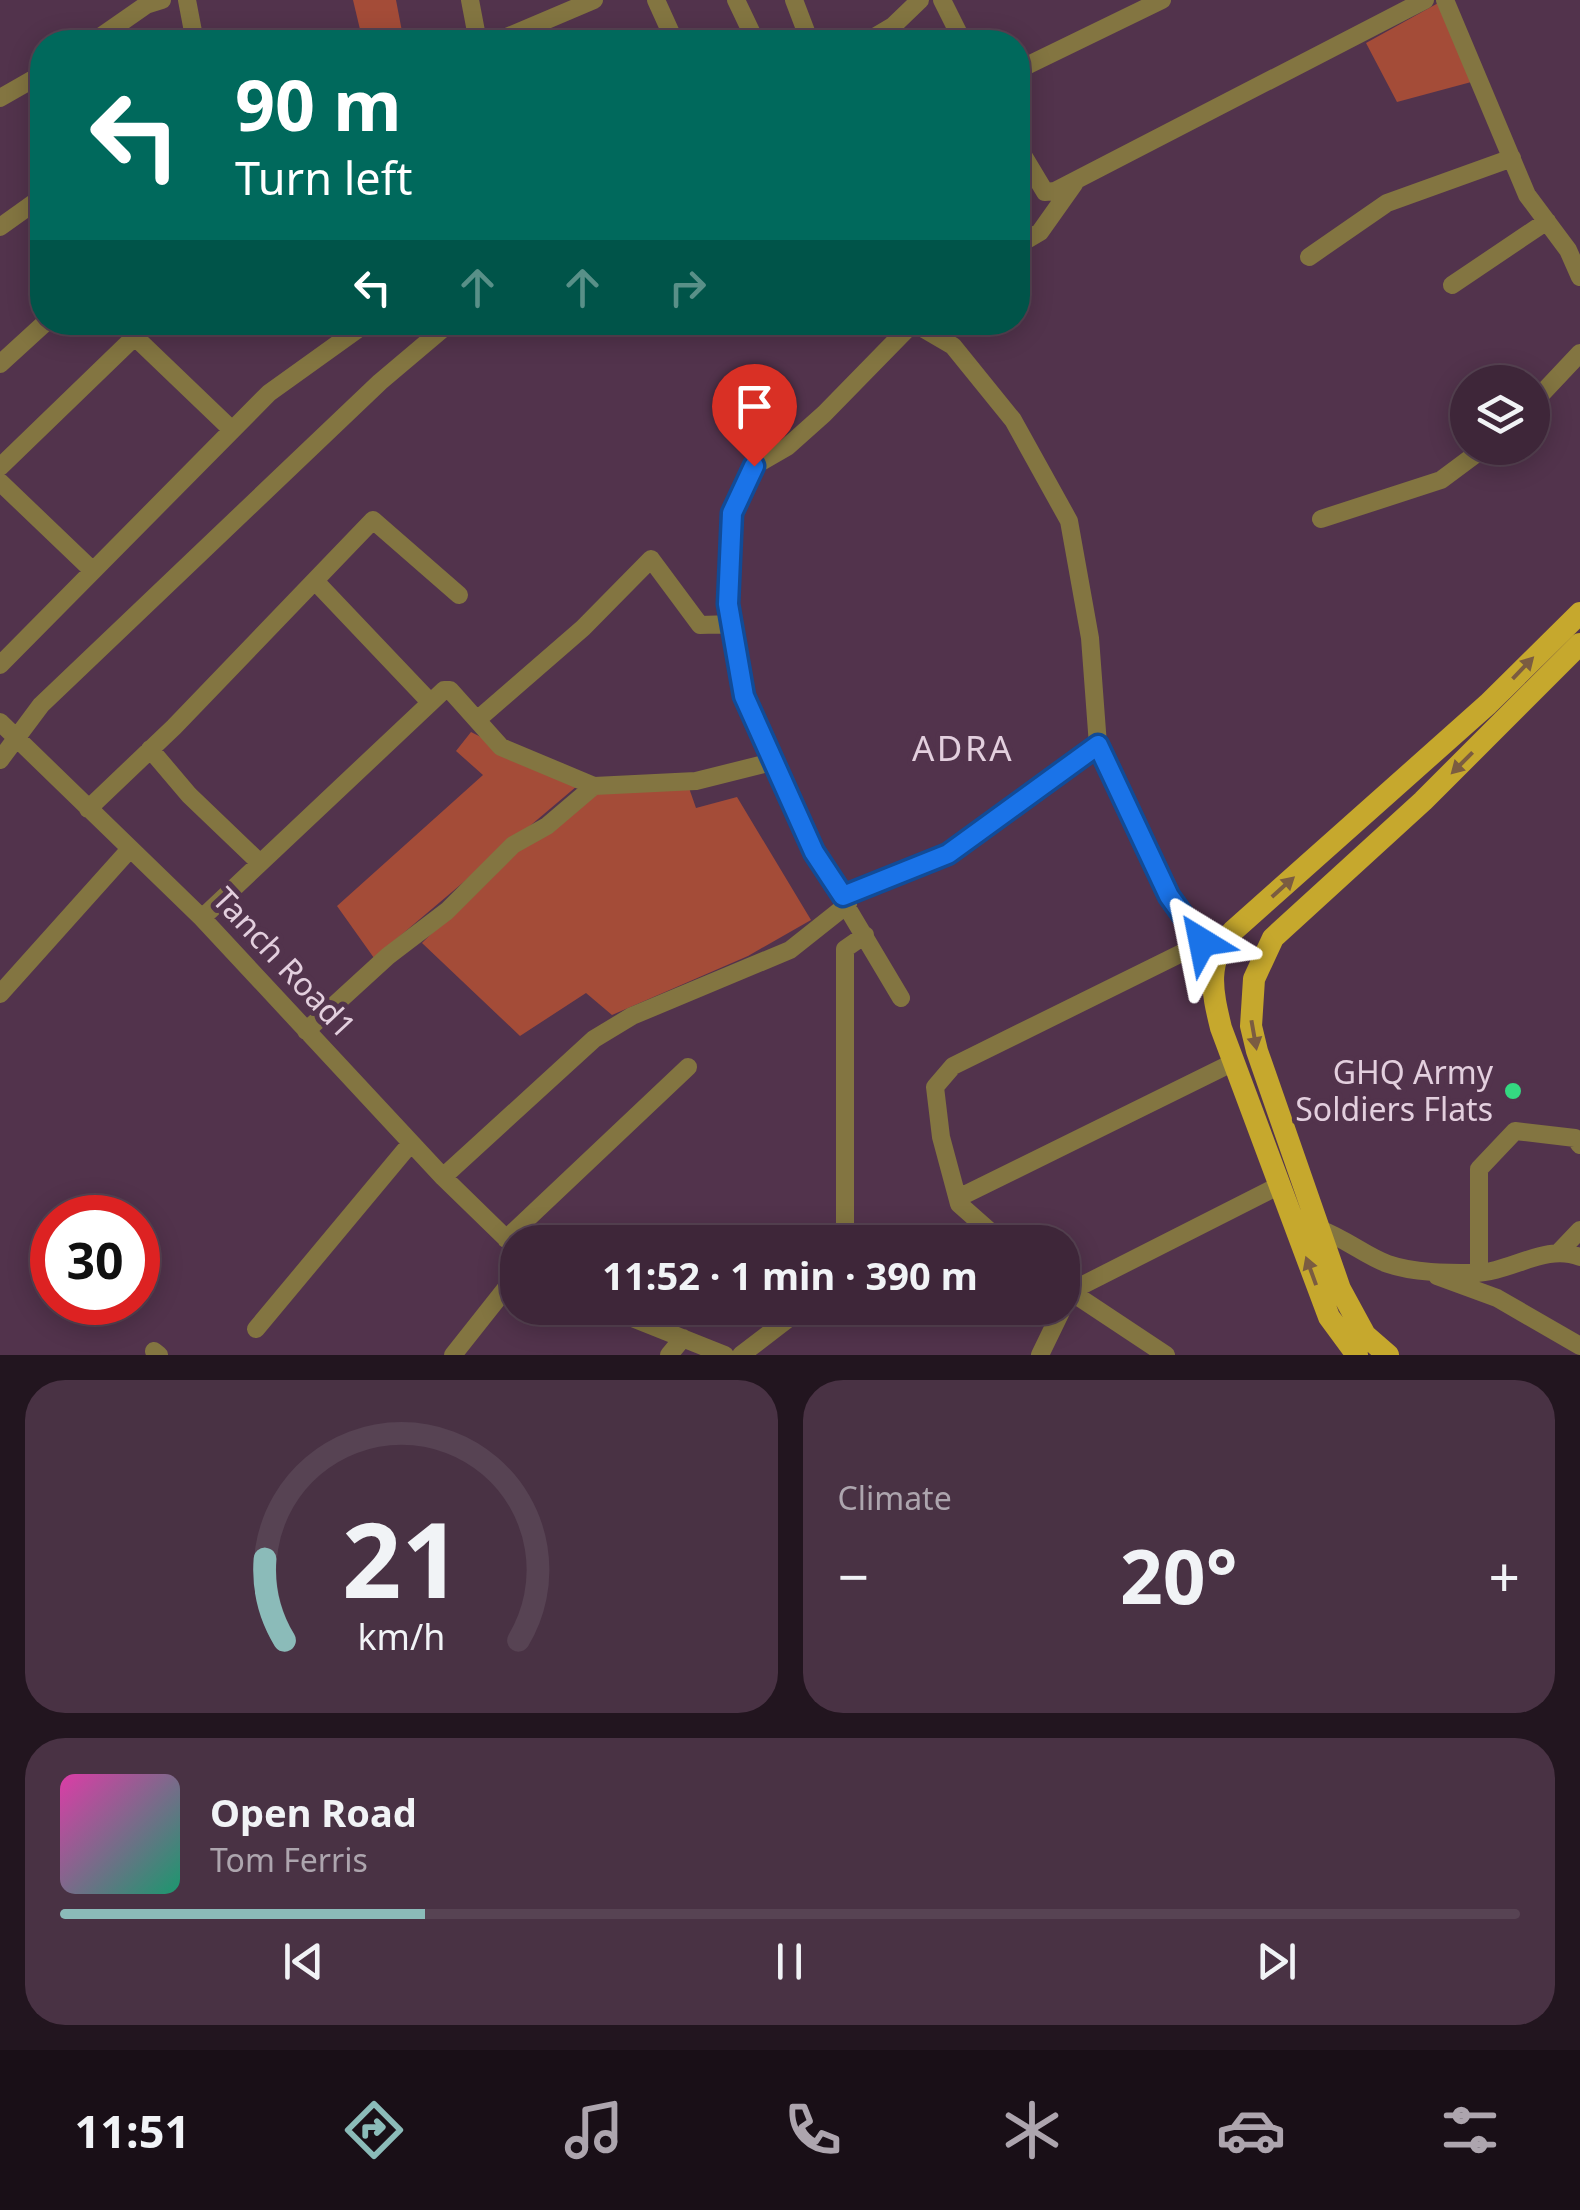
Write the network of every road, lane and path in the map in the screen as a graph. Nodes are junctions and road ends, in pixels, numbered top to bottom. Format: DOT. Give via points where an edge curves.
graph roads {
  1 [pos="162,0"];
  2 [pos="187,0"];
  3 [pos="470,0"];
  4 [pos="594,0"];
  5 [pos="656,0"];
  6 [pos="736,0"];
  7 [pos="794,0"];
  8 [pos="920,0"];
  9 [pos="942,0"];
  10 [pos="1162,0"];
  11 [pos="1424,0"];
  12 [pos="1445,0"];
  13 [pos="110,30"];
  14 [pos="193,30"];
  15 [pos="476,30"];
  16 [pos="524,30"];
  17 [pos="666,30"];
  18 [pos="750,30"];
  19 [pos="805,30"];
  20 [pos="900,30"];
  21 [pos="956,30"];
  22 [pos="1030,64"];
  23 [pos="30,78"];
  24 [pos="4,88"];
  25 [pos="1512,158"];
  26 [pos="1030,167"];
  27 [pos="1077,180"];
  28 [pos="30,206"];
  29 [pos="1547,221"];
  30 [pos="0,227"];
  31 [pos="1030,238"];
  32 [pos="1310,257"];
  33 [pos="1580,276"];
  34 [pos="1452,285"];
  35 [pos="32,335"];
  36 [pos="350,335"];
  37 [pos="435,335"];
  38 [pos="901,335"];
  39 [pos="934,335"];
  40 [pos="135,337"];
  41 [pos="1580,353"];
  42 [pos="0,364"];
  43 [pos="1550,385"];
  44 [pos="232,430"];
  45 [pos="1461,465"];
  46 [pos="0,467"];
  47 [pos="0,482"];
  48 [pos="1321,518"];
  49 [pos="93,572"];
  50 [pos="315,581"];
  51 [pos="459,594"];
  52 [pos="1580,612"];
  53 [pos="732,624"];
  54 [pos="1580,644"];
  55 [pos="1580,655"];
  56 [pos="0,664"];
  57 [pos="1551,674"];
  58 [pos="430,702"];
  59 [pos="477,720"];
  60 [pos="0,722"];
  61 [pos="17,740"];
  62 [pos="1098,745"];
  63 [pos="150,749"];
  64 [pos="0,760"];
  65 [pos="772,762"];
  66 [pos="594,786"];
  67 [pos="88,809"];
  68 [pos="130,849"];
  69 [pos="260,863"];
  70 [pos="846,900"];
  71 [pos="202,918"];
  72 [pos="865,935"];
  73 [pos="1208,950"];
  74 [pos="0,994"];
  75 [pos="900,998"];
  76 [pos="306,1031"];
  77 [pos="1234,1062"];
  78 [pos="688,1067"];
  79 [pos="411,1143"];
  80 [pos="1580,1145"];
  81 [pos="443,1178"];
  82 [pos="1280,1184"];
  83 [pos="958,1198"];
  84 [pos="531,1225"];
  85 [pos="845,1225"];
  86 [pos="985,1225"];
  87 [pos="1319,1229"];
  88 [pos="1580,1230"];
  89 [pos="500,1233"];
  90 [pos="1560,1250"];
  91 [pos="1580,1256"];
  92 [pos="1422,1271"];
  93 [pos="1480,1273"];
  94 [pos="1080,1281"];
  95 [pos="500,1296"];
  96 [pos="1080,1297"];
  97 [pos="650,1325"];
  98 [pos="780,1325"];
  99 [pos="1052,1325"];
  100 [pos="256,1329"];
  101 [pos="683,1338"];
  102 [pos="1580,1346"];
  103 [pos="453,1355"];
  104 [pos="669,1355"];
  105 [pos="725,1355"];
  106 [pos="741,1355"];
  107 [pos="1040,1355"];
  108 [pos="1166,1355"];
  109 [pos="1358,1355"];
  110 [pos="1388,1355"];
  1 -- 13 [label="street"];
  2 -- 14 [label="street"];
  3 -- 15 [label="street"];
  4 -- 16 [label="street"];
  5 -- 17 [label="street"];
  6 -- 18 [label="street"];
  7 -- 19 [label="street"];
  8 -- 20 [label="street"];
  9 -- 21 [label="street"];
  10 -- 22 [label="street"];
  11 -- 27 [label="street"];
  12 -- 25 [label="street"];
  23 -- 24 [label="street"];
  25 -- 29 [label="street"];
  25 -- 32 [label="street" via="1386,203"];
  26 -- 27 [label="street" via="1045,192"];
  27 -- 31 [label="street"];
  28 -- 30 [label="street"];
  29 -- 33 [label="street"];
  29 -- 34 [label="street"];
  35 -- 42 [label="street"];
  36 -- 44 [label="street"];
  37 -- 61 [label="street" via="42,705"];
  38 -- 53 [label="street" via="824,414 754,466 732,513"];
  39 -- 62 [label="street" via="953,346 1013,420 1069,521 1090,638"];
  40 -- 44 [label="street"];
  40 -- 46 [label="street"];
  41 -- 43 [label="street"];
  44 -- 49 [label="street"];
  45 -- 48 [label="street" via="1440,480"];
  47 -- 49 [label="street"];
  49 -- 56 [label="street"];
  50 -- 51 [label="street" via="374,520"];
  50 -- 58 [label="street"];
  50 -- 63 [label="street"];
  73 -- 52 [label="main road, one-way" via="1488,704"];
  53 -- 59 [label="street" via="700,625 651,559"];
  53 -- 65 [label="street" via="744,696"];
  54 -- 57 [label="main road"];
  55 -- 57 [label="street"];
  57 -- 87 [label="main road, one-way" via="1273,938 1258,963 1250,1001 1254,1039"];
  58 -- 59 [label="street" via="450,690"];
  58 -- 69 [label="street"];
  59 -- 66 [label="street" via="502,747"];
  60 -- 61 [label="street, Tanch Road1"];
  61 -- 64 [label="street"];
  61 -- 67 [label="street, Tanch Road1"];
  62 -- 70 [label="street" via="948,854"];
  62 -- 73 [label="street" via="1169,896"];
  63 -- 67 [label="street"];
  63 -- 69 [label="street"];
  65 -- 66 [label="street" via="696,781"];
  65 -- 70 [label="street" via="814,852"];
  66 -- 76 [label="street" via="513,845 448,911"];
  67 -- 68 [label="street, Tanch Road1"];
  68 -- 71 [label="street, Tanch Road1"];
  68 -- 74 [label="street"];
  69 -- 71 [label="street"];
  70 -- 72 [label="street"];
  70 -- 81 [label="street" via="790,950 632,1016 594,1039"];
  71 -- 76 [label="street, Tanch Road1"];
  72 -- 75 [label="street"];
  72 -- 85 [label="street" via="845,956"];
  73 -- 77 [label="main road" via="1212,992"];
  73 -- 83 [label="street" via="952,1066 934,1087"];
  76 -- 79 [label="street, Tanch Road1"];
  77 -- 82 [label="main road"];
  77 -- 83 [label="street"];
  78 -- 84 [label="street"];
  79 -- 81 [label="street, Tanch Road1"];
  79 -- 100 [label="street"];
  80 -- 93 [label="street" via="1575,1138 1515,1132 1479,1169"];
  81 -- 89 [label="street, Tanch Road1"];
  82 -- 94 [label="street"];
  109 -- 82 [label="main road, one-way" via="1329,1317"];
  83 -- 86 [label="street"];
  87 -- 92 [label="street" via="1386,1264"];
  87 -- 110 [label="main road" via="1355,1321"];
  88 -- 90 [label="street"];
  90 -- 91 [label="street"];
  90 -- 93 [label="street"];
  92 -- 93 [label="street"];
  92 -- 102 [label="street" via="1497,1298"];
  95 -- 103 [label="street"];
  96 -- 108 [label="street"];
  97 -- 101 [label="street"];
  98 -- 106 [label="street"];
  99 -- 107 [label="street"];
  101 -- 104 [label="street"];
  101 -- 105 [label="street"];
}
